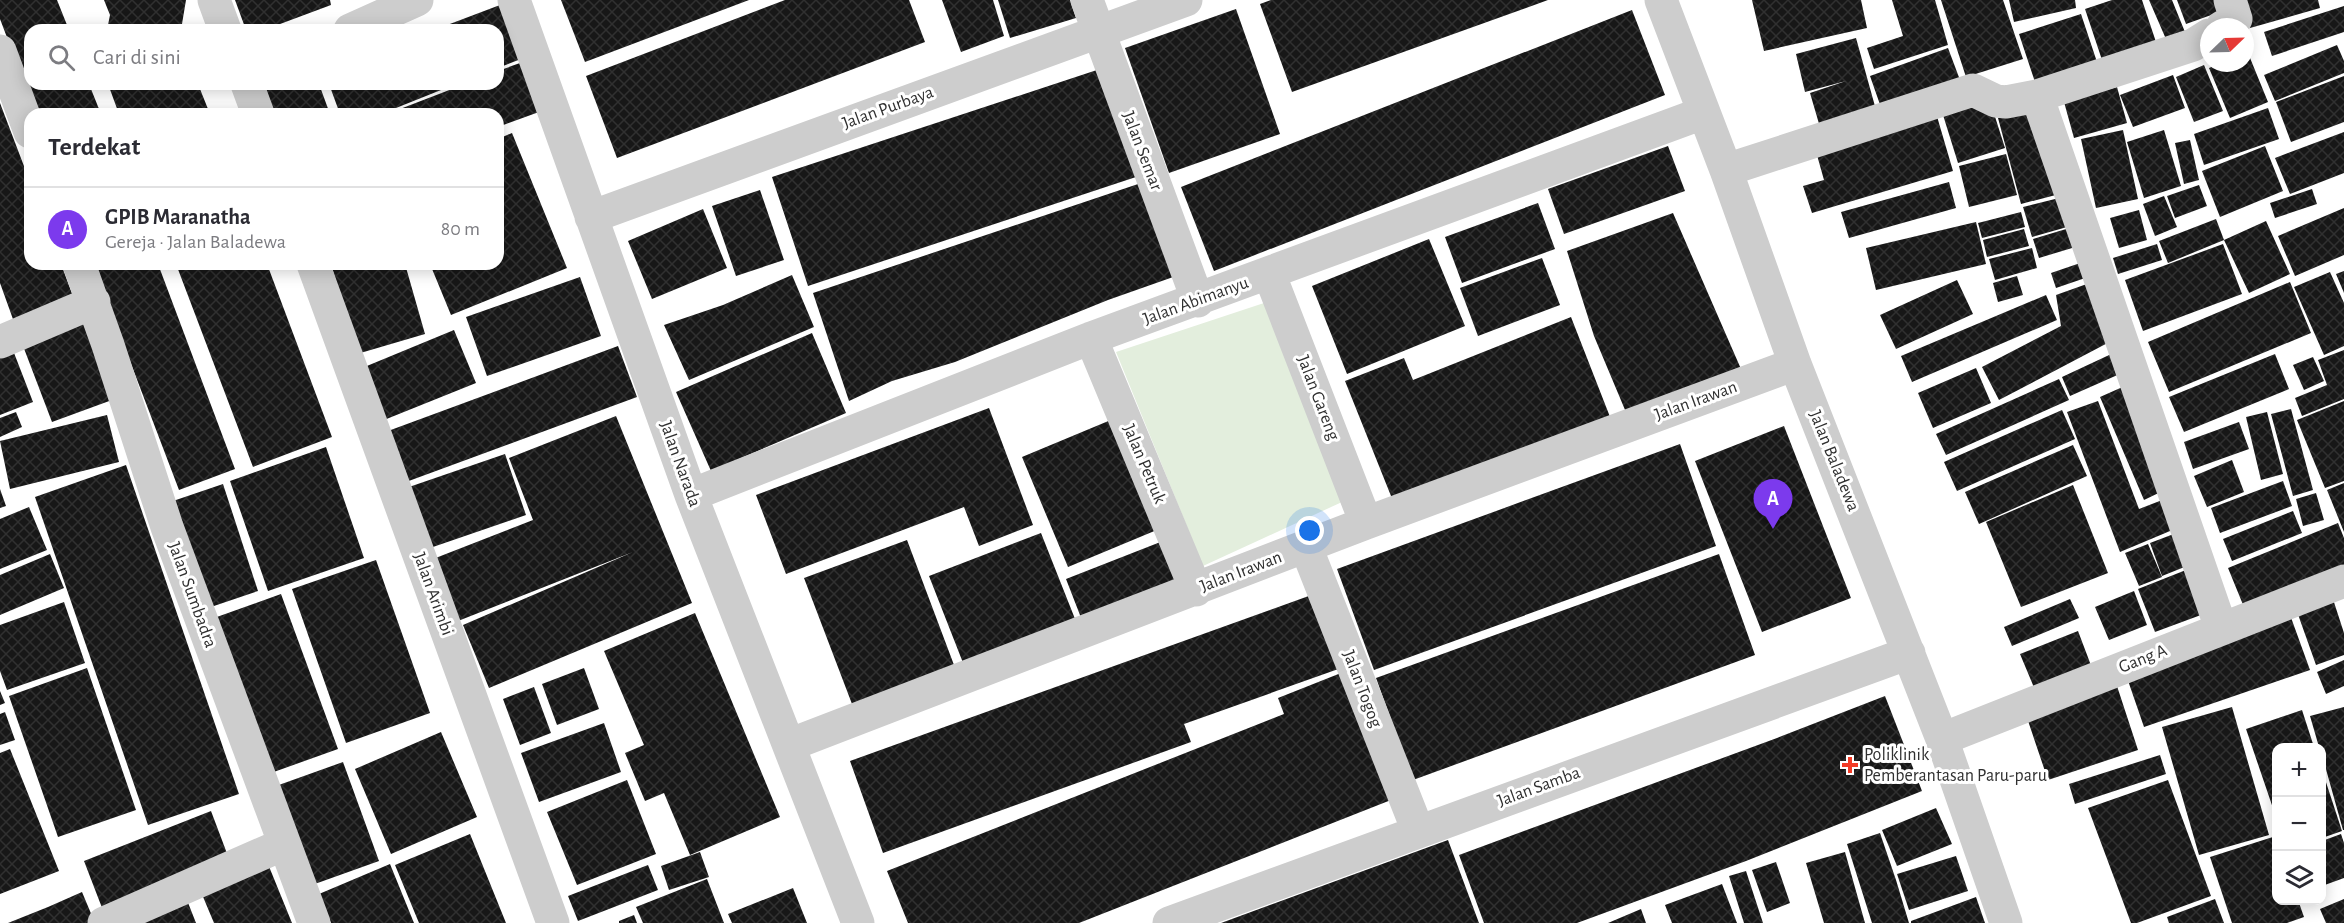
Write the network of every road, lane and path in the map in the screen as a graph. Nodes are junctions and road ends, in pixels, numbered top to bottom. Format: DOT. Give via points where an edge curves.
graph roads {
  1 [pos="214,0"];
  2 [pos="417,0"];
  3 [pos="514,0"];
  4 [pos="1087,0"];
  5 [pos="1186,0"];
  6 [pos="1661,0"];
  7 [pos="2230,0"];
  8 [pos="2236,18"];
  9 [pos="223,24"];
  10 [pos="363,24"];
  11 [pos="1097,32"];
  12 [pos="2200,41"];
  13 [pos="0,51"];
  14 [pos="250,90"];
  15 [pos="2037,96"];
  16 [pos="256,108"];
  17 [pos="1703,113"];
  18 [pos="24,116"];
  19 [pos="1744,164"];
  20 [pos="591,217"];
  21 [pos="81,270"];
  22 [pos="315,270"];
  23 [pos="1269,273"];
  24 [pos="1198,301"];
  25 [pos="93,302"];
  26 [pos="1091,338"];
  27 [pos="0,342"];
  28 [pos="1795,364"];
  29 [pos="691,495"];
  30 [pos="1366,523"];
  31 [pos="1306,547"];
  32 [pos="1196,590"];
  33 [pos="2342,590"];
  34 [pos="2221,628"];
  35 [pos="1909,653"];
  36 [pos="1942,739"];
  37 [pos="789,745"];
  38 [pos="1418,831"];
  39 [pos="284,844"];
  40 [pos="104,923"];
  41 [pos="314,923"];
  42 [pos="553,923"];
  43 [pos="858,923"];
  44 [pos="1169,923"];
  45 [pos="2006,923"];
  1 -- 9 [label="street"];
  2 -- 10 [label="street"];
  3 -- 20 [label="street, Jalan Narada"];
  4 -- 11 [label="street, Jalan Semar"];
  5 -- 11 [label="street, Jalan Purbaya"];
  6 -- 17 [label="street, Jalan Baladewa"];
  7 -- 8 [label="street"];
  11 -- 20 [label="street, Jalan Purbaya"];
  11 -- 24 [label="street, Jalan Semar"];
  12 -- 15 [label="street"];
  13 -- 18 [label="street"];
  14 -- 16 [label="street"];
  15 -- 19 [label="street" via="2006,102 1973,90"];
  15 -- 34 [label="street"];
  17 -- 19 [label="street, Jalan Baladewa"];
  17 -- 23 [label="street, Jalan Abimanyu"];
  19 -- 28 [label="street, Jalan Baladewa"];
  20 -- 29 [label="street, Jalan Narada"];
  21 -- 25 [label="street, Jalan Sumbadra"];
  22 -- 42 [label="street, Jalan Arimbi"];
  23 -- 24 [label="street, Jalan Abimanyu"];
  23 -- 30 [label="street, Jalan Gareng"];
  24 -- 26 [label="street, Jalan Abimanyu"];
  25 -- 27 [label="street"];
  25 -- 39 [label="street, Jalan Sumbadra" via="167,527"];
  26 -- 29 [label="street, Jalan Abimanyu"];
  26 -- 32 [label="street, Jalan Petruk"];
  28 -- 30 [label="street, Jalan Irawan"];
  28 -- 35 [label="street, Jalan Baladewa"];
  29 -- 37 [label="street, Jalan Narada"];
  30 -- 31 [label="street, Jalan Irawan"];
  31 -- 32 [label="street, Jalan Irawan"];
  31 -- 38 [label="street, Jalan Togog"];
  32 -- 37 [label="street, Jalan Irawan"];
  33 -- 34 [label="street, Gang A"];
  34 -- 36 [label="street, Gang A"];
  35 -- 36 [label="street, Jalan Baladewa"];
  35 -- 38 [label="street, Jalan Samba"];
  36 -- 45 [label="street, Jalan Baladewa"];
  37 -- 43 [label="street, Jalan Narada"];
  38 -- 44 [label="street, Jalan Samba"];
  39 -- 40 [label="street"];
  39 -- 41 [label="street, Jalan Sumbadra"];
}
